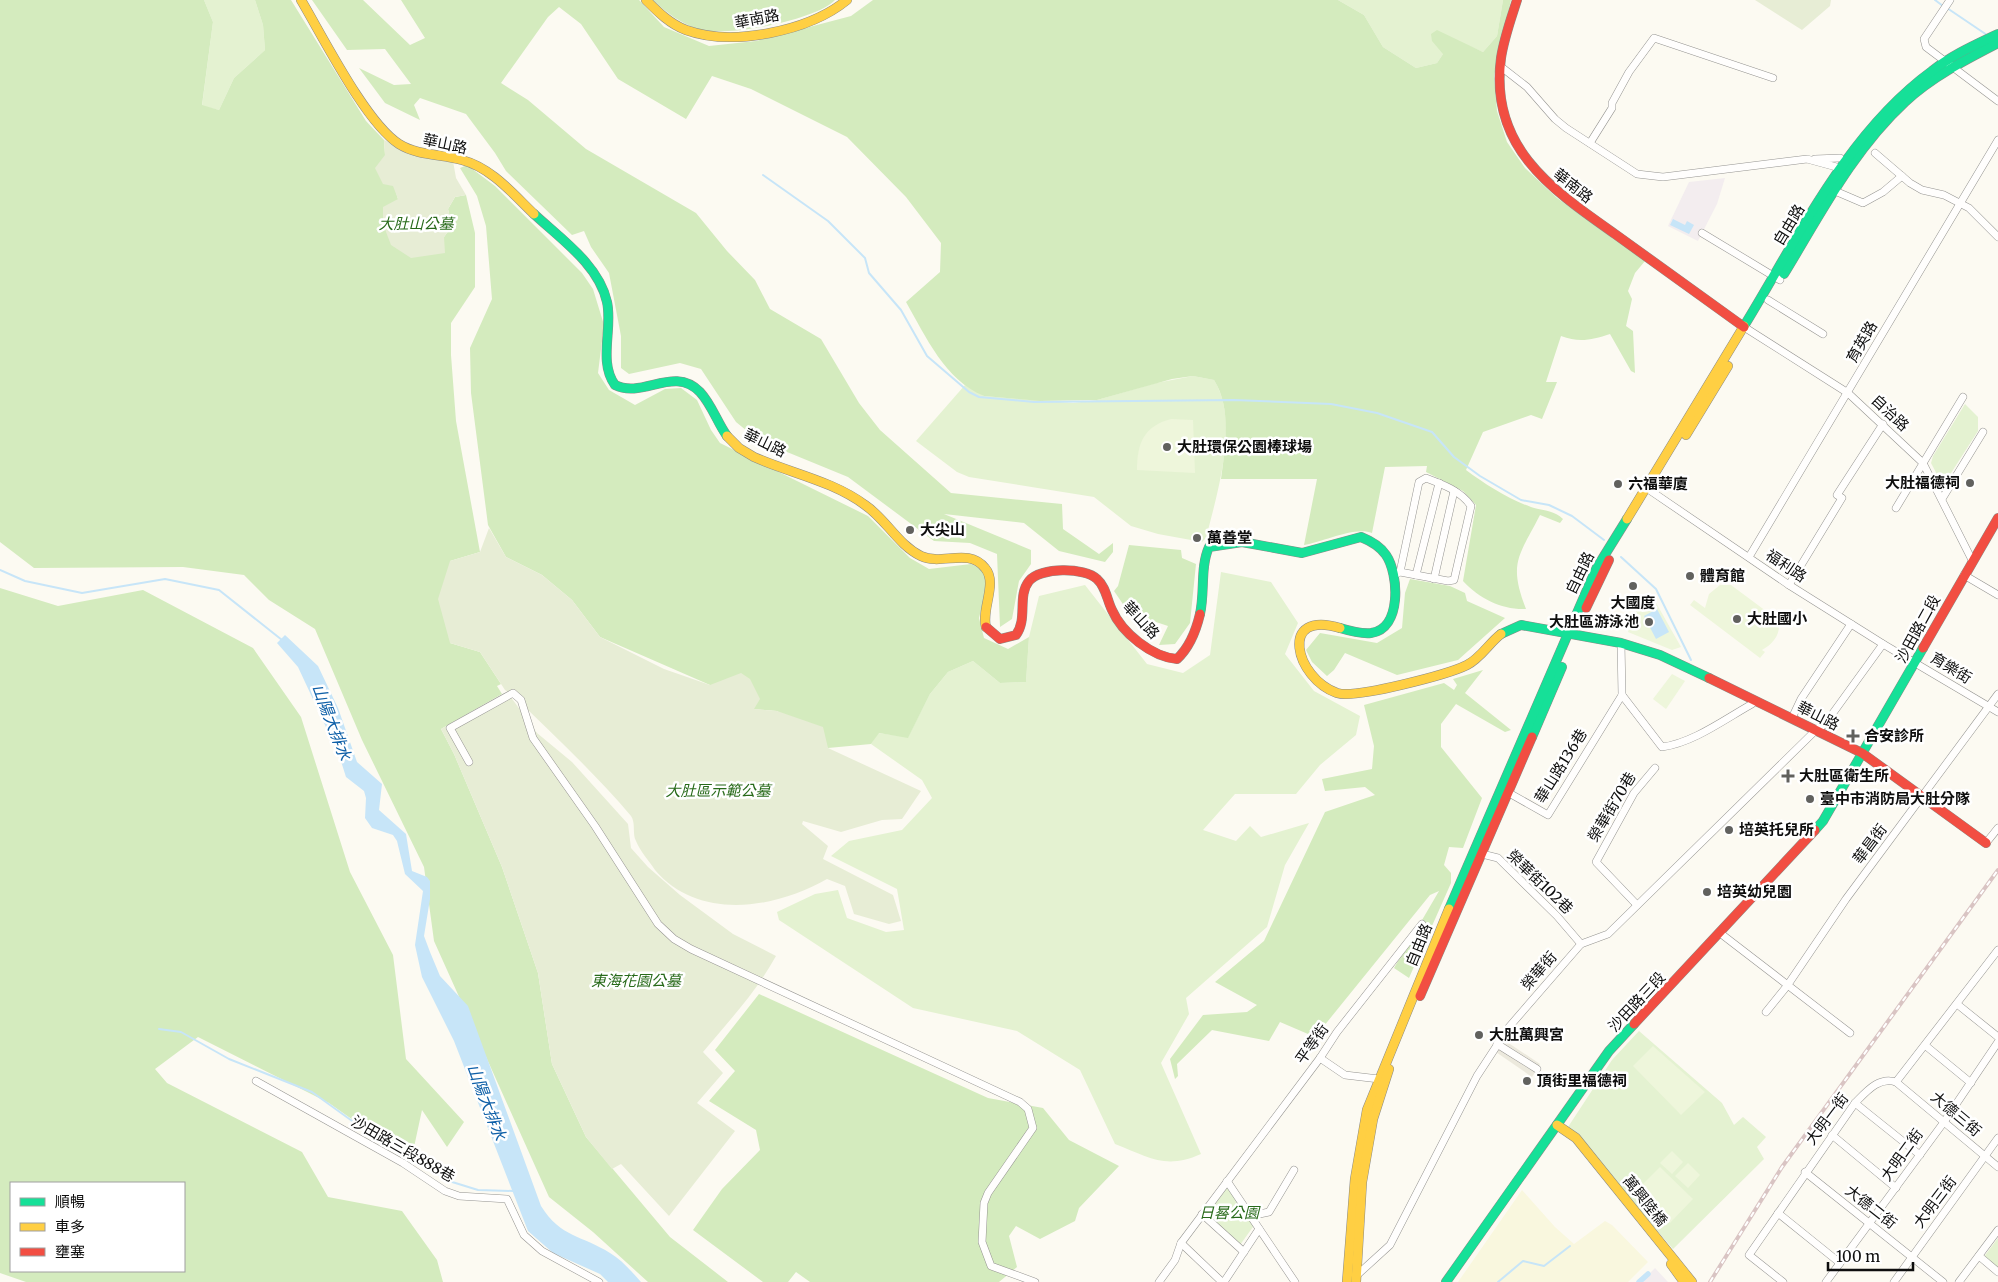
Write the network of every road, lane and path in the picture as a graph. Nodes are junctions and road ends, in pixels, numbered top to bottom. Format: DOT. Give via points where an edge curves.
graph roads {
  1 [pos="301,0"];
  2 [pos="646,0"];
  3 [pos="847,0"];
  4 [pos="1517,0"];
  5 [pos="1950,0"];
  6 [pos="1998,34"];
  7 [pos="1998,43"];
  8 [pos="1977,44"];
  9 [pos="1988,48"];
  10 [pos="1998,52"];
  11 [pos="1948,65"];
  12 [pos="1500,66"];
  13 [pos="1773,78"];
  14 [pos="1998,100"];
  15 [pos="1998,140"];
  16 [pos="1590,143"];
  17 [pos="1875,152"];
  18 [pos="1840,158"];
  19 [pos="1807,159"];
  20 [pos="1840,168"];
  21 [pos="1902,176"];
  22 [pos="1835,191"];
  23 [pos="1960,203"];
  24 [pos="1702,233"];
  25 [pos="1998,237"];
  26 [pos="1777,279"];
  27 [pos="1768,300"];
  28 [pos="1747,329"];
  29 [pos="1823,334"];
  30 [pos="1848,393"];
  31 [pos="1963,398"];
  32 [pos="1883,424"];
  33 [pos="1982,432"];
  34 [pos="1923,463"];
  35 [pos="1439,483"];
  36 [pos="1647,488"];
  37 [pos="1454,491"];
  38 [pos="1942,499"];
  39 [pos="1896,508"];
  40 [pos="1998,518"];
  41 [pos="1749,557"];
  42 [pos="1972,560"];
  43 [pos="1397,573"];
  44 [pos="1416,575"];
  45 [pos="1964,575"];
  46 [pos="1434,579"];
  47 [pos="1789,585"];
  48 [pos="1998,595"];
  49 [pos="1851,624"];
  50 [pos="1572,635"];
  51 [pos="1621,643"];
  52 [pos="1882,644"];
  53 [pos="1916,663"];
  54 [pos="1622,694"];
  55 [pos="1998,694"];
  56 [pos="1752,704"];
  57 [pos="1989,706"];
  58 [pos="1998,712"];
  59 [pos="1792,718"];
  60 [pos="1816,730"];
  61 [pos="1862,753"];
  62 [pos="469,762"];
  63 [pos="1655,768"];
  64 [pos="1509,794"];
  65 [pos="1923,796"];
  66 [pos="1998,828"];
  67 [pos="1986,843"];
  68 [pos="1476,852"];
  69 [pos="1637,905"];
  70 [pos="1422,924"];
  71 [pos="1720,933"];
  72 [pos="1581,944"];
  73 [pos="1998,950"];
  74 [pos="1787,986"];
  75 [pos="1957,1004"];
  76 [pos="1766,1012"];
  77 [pos="1850,1033"];
  78 [pos="1998,1037"];
  79 [pos="1998,1042"];
  80 [pos="1497,1044"];
  81 [pos="1926,1046"];
  82 [pos="1320,1058"];
  83 [pos="1537,1069"];
  84 [pos="1379,1079"];
  85 [pos="256,1081"];
  86 [pos="1896,1082"];
  87 [pos="1971,1083"];
  88 [pos="1855,1103"];
  89 [pos="1944,1122"];
  90 [pos="1557,1125"];
  91 [pos="1832,1135"];
  92 [pos="1998,1138"];
  93 [pos="1574,1139"];
  94 [pos="1920,1155"];
  95 [pos="1986,1157"];
  96 [pos="1998,1167"];
  97 [pos="1360,1168"];
  98 [pos="1294,1170"];
  99 [pos="1805,1172"];
  100 [pos="1227,1181"];
  101 [pos="1896,1188"];
  102 [pos="1778,1213"];
  103 [pos="1202,1214"];
  104 [pos="1250,1216"];
  105 [pos="1870,1224"];
  106 [pos="1259,1229"];
  107 [pos="1998,1230"];
  108 [pos="1180,1243"];
  109 [pos="1244,1252"];
  110 [pos="1979,1256"];
  111 [pos="1912,1257"];
  112 [pos="1840,1263"];
  113 [pos="1998,1272"];
  114 [pos="1350,1281"];
  115 [pos="599,1282"];
  116 [pos="1034,1282"];
  117 [pos="1159,1282"];
  118 [pos="1223,1282"];
  119 [pos="1295,1282"];
  120 [pos="1446,1282"];
  121 [pos="1684,1282"];
  122 [pos="1692,1282"];
  123 [pos="1783,1282"];
  124 [pos="1826,1282"];
  125 [pos="1894,1282"];
  126 [pos="1942,1282"];
  127 [pos="1959,1282"];
  1 -- 43 [label="street, 華山路" via="369,112 390,138 407,149 463,160 484,170 593,271 602,286 609,311 608,375 616,386 635,389 670,379 689,383 704,398 724,434 739,448 762,461 835,488 865,505 921,557 966,557 979,561 990,572 984,619 994,637 1001,640 1016,636 1021,628 1023,590 1030,579 1041,573 1075,570 1098,578 1114,616 1141,642 1164,658 1177,659 1190,646 1194,633 1204,589 1204,557 1209,547 1242,542 1302,553 1361,538 1382,548"];
  2 -- 3 [label="street, 華南路" via="682,28 718,38 737,39 818,19"];
  4 -- 12 [label="street, 華南路"];
  5 -- 11 [label="street" via="1924,39 1926,46"];
  6 -- 8 [label="street, 自由路"];
  7 -- 9 [label="street, 自由路"];
  8 -- 9 [label="street"];
  8 -- 11 [label="street, 自由路"];
  9 -- 10 [label="street"];
  9 -- 11 [label="street, 自由路"];
  11 -- 14 [label="street"];
  11 -- 20 [label="street, 自由路" via="1910,88 1884,113"];
  11 -- 22 [label="street, 自由路" via="1889,118"];
  12 -- 16 [label="street" via="1528,88 1555,119"];
  12 -- 28 [label="street, 華南路" via="1506,120 1515,146 1530,168 1568,201"];
  13 -- 16 [label="street" via="1654,38 1628,72 1612,108"];
  15 -- 23 [label="street, 育英路"];
  16 -- 19 [label="street" via="1637,174 1650,178"];
  17 -- 21 [label="street"];
  18 -- 19 [label="street"];
  19 -- 20 [label="street"];
  20 -- 26 [label="street, 自由路"];
  21 -- 22 [label="street" via="1863,203"];
  21 -- 23 [label="street" via="1922,190"];
  22 -- 26 [label="street, 自由路"];
  23 -- 25 [label="street" via="1980,217"];
  23 -- 30 [label="street, 育英路"];
  24 -- 26 [label="street"];
  26 -- 27 [label="street, 自由路"];
  26 -- 28 [label="street, 自由路"];
  27 -- 28 [label="street, 自由路"];
  27 -- 29 [label="street"];
  28 -- 30 [label="street, 自治路"];
  28 -- 36 [label="street, 自由路"];
  30 -- 32 [label="street, 自治路"];
  30 -- 41 [label="street, 育英路"];
  31 -- 34 [label="street"];
  32 -- 34 [label="street, 自治路"];
  32 -- 47 [label="street" via="1837,495 1842,498"];
  33 -- 38 [label="street"];
  34 -- 38 [label="street, 自治路"];
  34 -- 39 [label="street"];
  35 -- 37 [label="street"];
  35 -- 43 [label="street" via="1426,478 1419,482"];
  35 -- 44 [label="street"];
  36 -- 41 [label="street, 福利路"];
  36 -- 50 [label="street, 自由路"];
  37 -- 46 [label="street"];
  37 -- 46 [label="street" via="1471,506 1454,580"];
  38 -- 42 [label="street, 自治路"];
  40 -- 42 [label="street, 沙田路二段"];
  41 -- 47 [label="street, 福利路"];
  42 -- 45 [label="street, 沙田路二段"];
  43 -- 44 [label="street"];
  43 -- 50 [label="street, 華山路" via="1393,615 1380,629 1362,634 1323,624 1311,627 1299,639 1297,646 1301,662 1329,689 1350,695 1467,665 1502,631 1512,626"];
  44 -- 46 [label="street"];
  45 -- 48 [label="street"];
  45 -- 53 [label="street, 沙田路二段"];
  47 -- 49 [label="street, 福利路"];
  49 -- 52 [label="street, 福利路"];
  49 -- 59 [label="street"];
  50 -- 51 [label="street, 華山路"];
  50 -- 64 [label="street, 自由路"];
  50 -- 68 [label="street, 自由路"];
  51 -- 54 [label="street"];
  51 -- 59 [label="street, 華山路" via="1660,656"];
  52 -- 53 [label="street, 福利路"];
  52 -- 60 [label="street, 榮華街" via="1825,724"];
  53 -- 57 [label="street, 育樂街"];
  53 -- 61 [label="street, 沙田路二段"];
  54 -- 56 [label="street" via="1662,747 1689,739"];
  54 -- 64 [label="street, 華山路136巷" via="1548,815"];
  55 -- 57 [label="street, 華昌街"];
  57 -- 58 [label="street, 育樂街"];
  57 -- 65 [label="street, 華昌街"];
  59 -- 60 [label="street, 華山路"];
  60 -- 61 [label="street, 華山路"];
  60 -- 69 [label="street, 榮華街"];
  61 -- 65 [label="street, 華山路"];
  61 -- 71 [label="street, 沙田路三段" via="1823,821"];
  62 -- 116 [label="street" via="450,728 513,693 521,700 533,738 666,933 691,949 1024,1106 1030,1113 1033,1128 988,1193 982,1211 982,1242 991,1266"];
  63 -- 69 [label="street, 榮華街70巷" via="1634,793 1596,862"];
  64 -- 68 [label="street, 自由路"];
  65 -- 67 [label="street, 華山路"];
  65 -- 74 [label="street, 華昌街" via="1846,899"];
  66 -- 67 [label="street"];
  68 -- 72 [label="street, 榮華街102巷" via="1498,858"];
  68 -- 84 [label="street, 自由路"];
  68 -- 97 [label="street, 自由路" via="1391,1064"];
  69 -- 72 [label="street, 榮華街" via="1608,934"];
  70 -- 82 [label="street, 平等街"];
  71 -- 74 [label="street"];
  71 -- 90 [label="street, 沙田路三段" via="1609,1051"];
  72 -- 80 [label="street, 榮華街"];
  73 -- 75 [label="street"];
  74 -- 76 [label="street, 華昌街"];
  74 -- 77 [label="street"];
  75 -- 78 [label="street"];
  75 -- 81 [label="street"];
  79 -- 87 [label="street, 大明二街"];
  80 -- 83 [label="street"];
  80 -- 114 [label="street, 榮華街" via="1477,1076 1390,1245"];
  81 -- 86 [label="street"];
  81 -- 87 [label="street"];
  82 -- 84 [label="street" via="1345,1075"];
  82 -- 100 [label="street, 平等街"];
  84 -- 97 [label="street, 自由路" via="1367,1110"];
  85 -- 115 [label="street, 沙田路三段888巷" via="403,1163 445,1191 459,1196 507,1200 524,1235 536,1246"];
  86 -- 88 [label="street, 大明一街" via="1884,1081"];
  86 -- 89 [label="street, 大德三街"];
  87 -- 89 [label="street, 大明二街"];
  88 -- 91 [label="street, 大明一街"];
  88 -- 94 [label="street"];
  89 -- 94 [label="street, 大明二街"];
  89 -- 95 [label="street, 大德三街"];
  90 -- 93 [label="street"];
  90 -- 120 [label="street, 沙田路三段"];
  91 -- 99 [label="street, 大明一街"];
  91 -- 101 [label="street"];
  92 -- 95 [label="street, 大明三街"];
  93 -- 121 [label="street, 萬興陸橋"];
  93 -- 122 [label="street, 萬興陸橋"];
  94 -- 101 [label="street, 大明二街"];
  95 -- 96 [label="street, 大德三街"];
  95 -- 111 [label="street, 大明三街"];
  97 -- 114 [label="street, 自由路"];
  98 -- 104 [label="street" via="1269,1212"];
  99 -- 102 [label="street, 大明一街"];
  99 -- 105 [label="street, 大德二街"];
  100 -- 103 [label="street, 平等街"];
  100 -- 104 [label="street"];
  101 -- 105 [label="street, 大明二街"];
  102 -- 112 [label="street"];
  102 -- 123 [label="street, 大明一街" via="1749,1256"];
  103 -- 108 [label="street, 平等街"];
  103 -- 109 [label="street"];
  104 -- 106 [label="street"];
  105 -- 111 [label="street, 大德二街"];
  105 -- 112 [label="street, 大明二街"];
  106 -- 109 [label="street"];
  106 -- 119 [label="street"];
  107 -- 110 [label="street"];
  108 -- 117 [label="street, 平等街" via="1175,1260"];
  108 -- 118 [label="street"];
  109 -- 118 [label="street"];
  110 -- 113 [label="street"];
  110 -- 127 [label="street"];
  111 -- 125 [label="street, 大明三街"];
  111 -- 126 [label="street, 大德二街"];
  112 -- 124 [label="street, 大明二街"];
}
